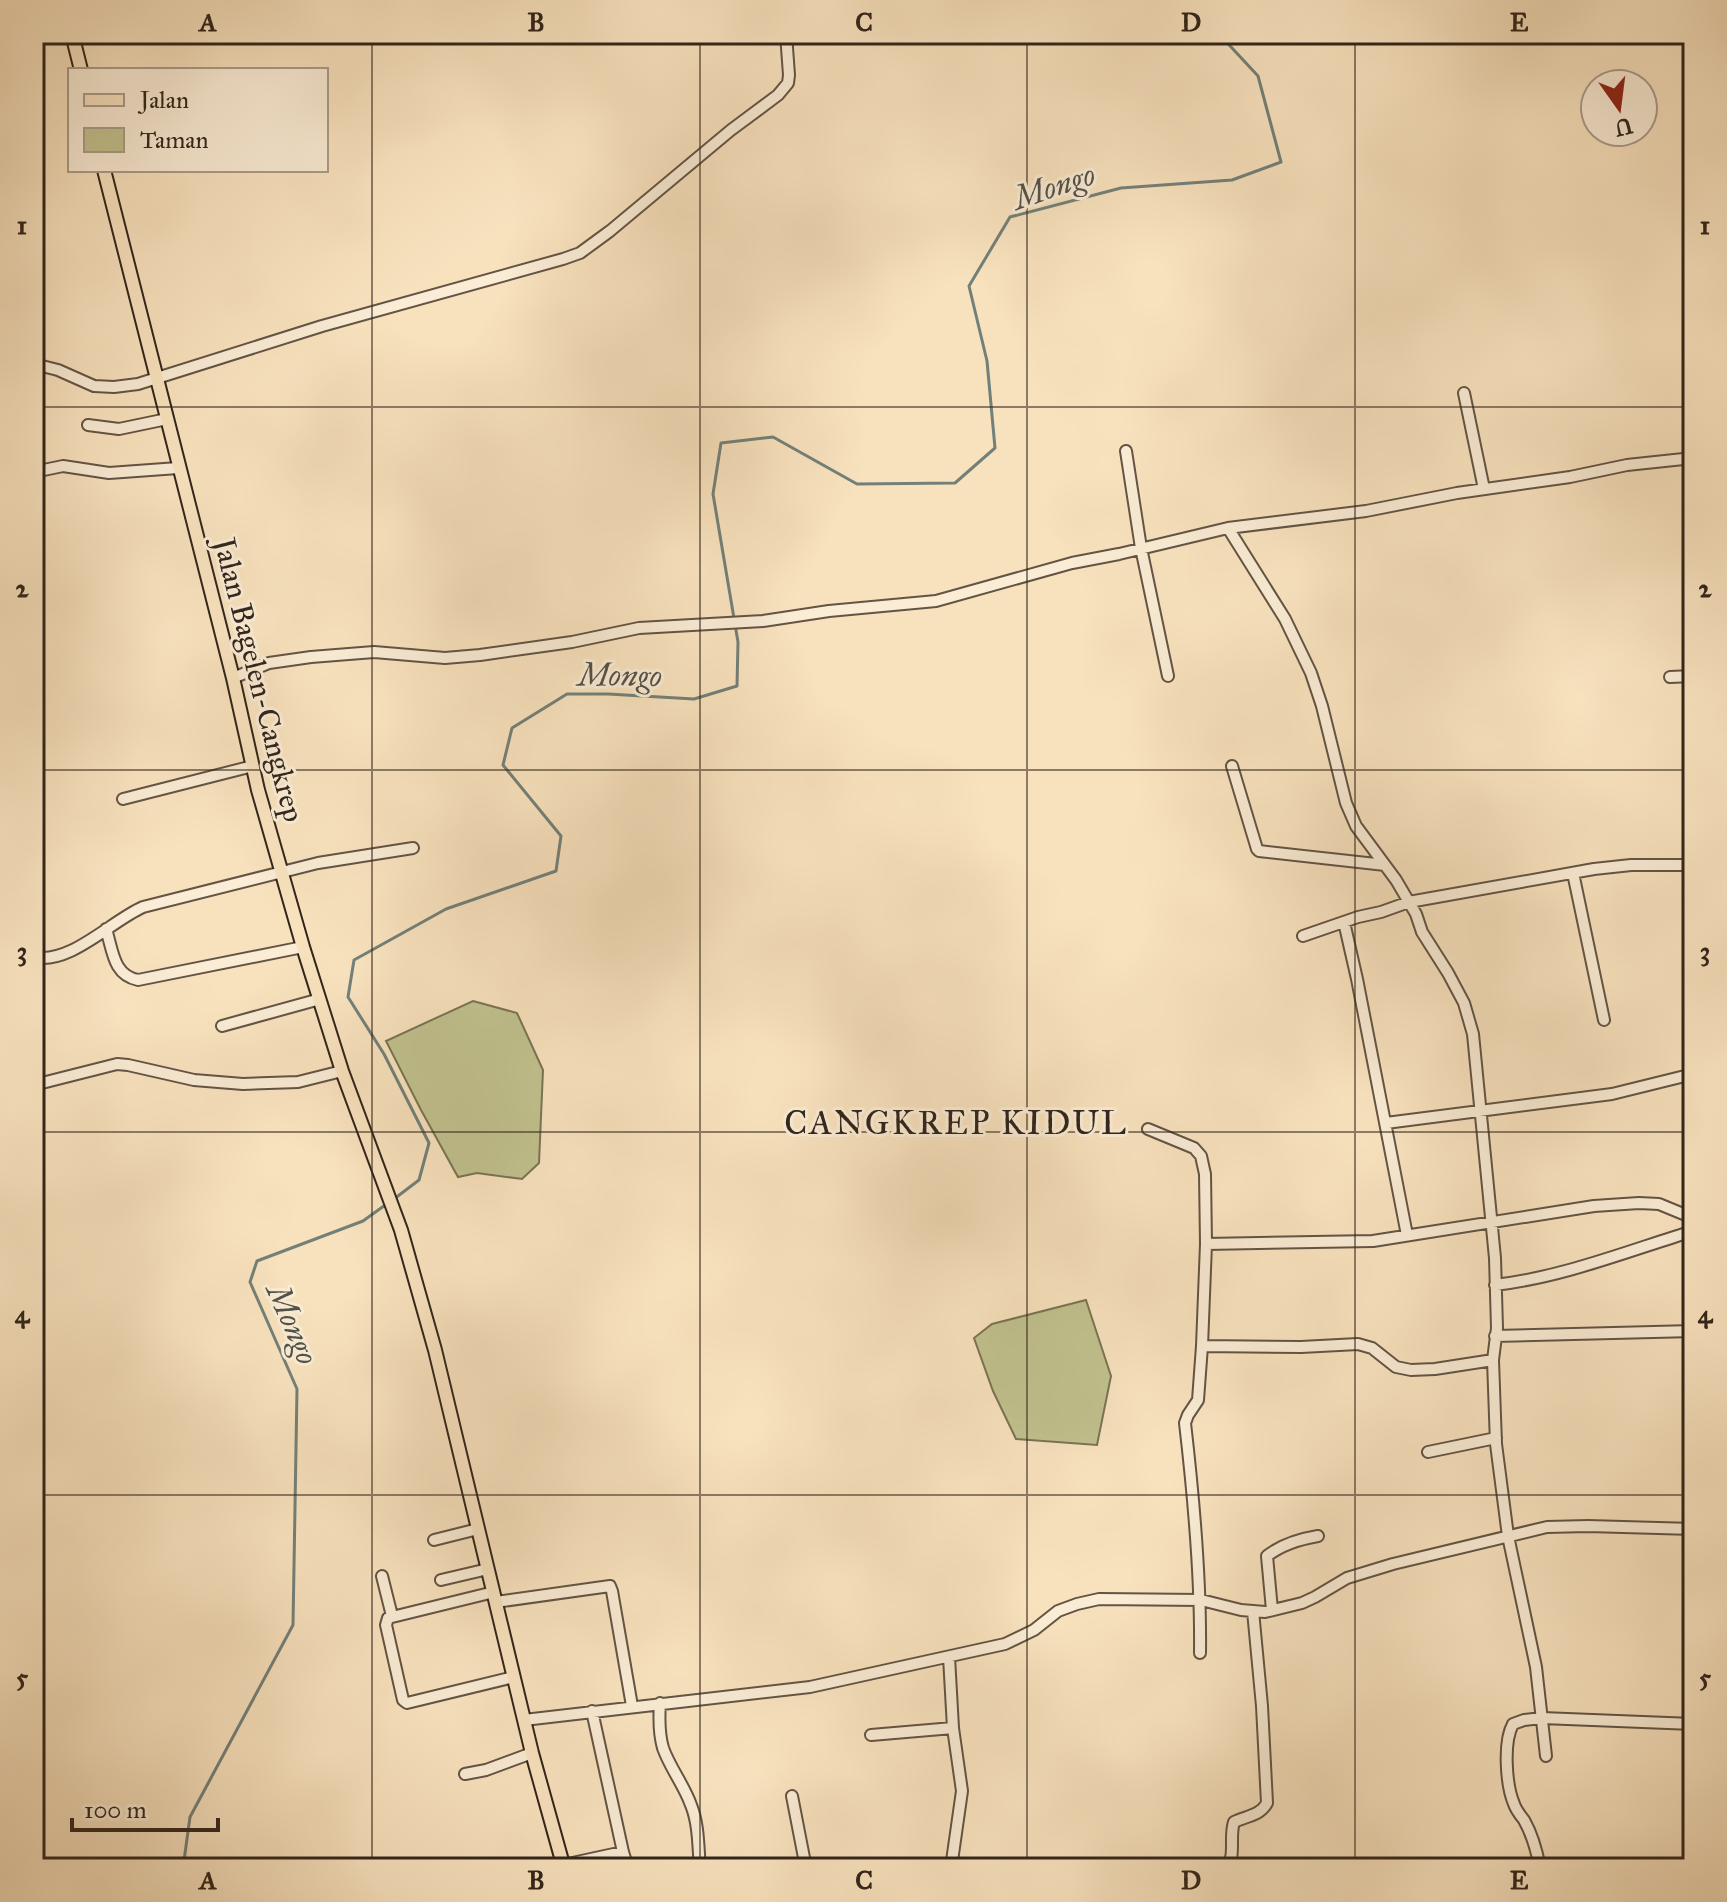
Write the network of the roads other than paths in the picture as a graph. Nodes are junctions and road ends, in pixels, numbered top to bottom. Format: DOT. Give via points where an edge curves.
graph roads {
  1 [pos="72,34"];
  2 [pos="786,34"];
  3 [pos="80,68"];
  4 [pos="104,172"];
  5 [pos="34,364"];
  6 [pos="156,378"];
  7 [pos="1464,393"];
  8 [pos="167,419"];
  9 [pos="88,425"];
  10 [pos="1126,451"];
  11 [pos="1693,458"];
  12 [pos="178,468"];
  13 [pos="34,472"];
  14 [pos="1484,489"];
  15 [pos="1228,528"];
  16 [pos="1141,548"];
  17 [pos="1168,676"];
  18 [pos="1693,676"];
  19 [pos="1670,677"];
  20 [pos="233,678"];
  21 [pos="253,766"];
  22 [pos="1232,766"];
  23 [pos="123,799"];
  24 [pos="413,848"];
  25 [pos="1385,865"];
  26 [pos="1693,865"];
  27 [pos="281,871"];
  28 [pos="1573,873"];
  29 [pos="1409,902"];
  30 [pos="1344,922"];
  31 [pos="106,929"];
  32 [pos="1303,936"];
  33 [pos="303,947"];
  34 [pos="34,957"];
  35 [pos="320,999"];
  36 [pos="1604,1020"];
  37 [pos="222,1026"];
  38 [pos="342,1071"];
  39 [pos="1693,1074"];
  40 [pos="34,1085"];
  41 [pos="1481,1111"];
  42 [pos="1386,1123"];
  43 [pos="1148,1129"];
  44 [pos="1693,1218"];
  45 [pos="1492,1223"];
  46 [pos="1693,1231"];
  47 [pos="1407,1235"];
  48 [pos="1206,1244"];
  49 [pos="1495,1285"];
  50 [pos="1693,1331"];
  51 [pos="1495,1336"];
  52 [pos="1202,1346"];
  53 [pos="1493,1360"];
  54 [pos="1496,1438"];
  55 [pos="1428,1452"];
  56 [pos="478,1529"];
  57 [pos="1693,1529"];
  58 [pos="1318,1536"];
  59 [pos="1508,1536"];
  60 [pos="434,1540"];
  61 [pos="488,1569"];
  62 [pos="382,1576"];
  63 [pos="441,1580"];
  64 [pos="495,1597"];
  65 [pos="1201,1600"];
  66 [pos="1272,1610"];
  67 [pos="1253,1611"];
  68 [pos="392,1616"];
  69 [pos="1200,1653"];
  70 [pos="949,1657"];
  71 [pos="514,1677"];
  72 [pos="660,1703"];
  73 [pos="632,1706"];
  74 [pos="592,1711"];
  75 [pos="1542,1718"];
  76 [pos="524,1720"];
  77 [pos="1693,1724"];
  78 [pos="953,1728"];
  79 [pos="871,1735"];
  80 [pos="532,1753"];
  81 [pos="1546,1756"];
  82 [pos="465,1774"];
  83 [pos="792,1796"];
  84 [pos="623,1852"];
  85 [pos="564,1866"];
  86 [pos="951,1866"];
  87 [pos="1540,1866"];
  88 [pos="628,1868"];
  89 [pos="700,1868"];
  90 [pos="806,1868"];
  91 [pos="931,1868"];
  92 [pos="1227,1868"];
  93 [pos="1600,1868"];
  1 -- 3 [label="main road"];
  2 -- 6 [label="street" via="788,83 778,95 580,253"];
  4 -- 6 [label="main road, Jalan Bagelen-Cangkrep"];
  5 -- 6 [label="street" via="94,386"];
  6 -- 8 [label="main road, Jalan Bagelen-Cangkrep"];
  7 -- 14 [label="street"];
  8 -- 9 [label="street" via="119,429"];
  8 -- 12 [label="main road, Jalan Bagelen-Cangkrep"];
  10 -- 16 [label="street"];
  11 -- 14 [label="street"];
  12 -- 13 [label="street" via="109,473 63,466"];
  12 -- 20 [label="main road, Jalan Bagelen-Cangkrep"];
  14 -- 15 [label="street"];
  15 -- 16 [label="street"];
  15 -- 25 [label="street" via="1285,619 1311,673 1350,814"];
  16 -- 17 [label="street"];
  16 -- 20 [label="street" via="936,601 763,621 639,628 480,655 374,652 311,657 269,663"];
  18 -- 19 [label="street"];
  20 -- 21 [label="main road, Jalan Bagelen-Cangkrep"];
  21 -- 23 [label="street"];
  21 -- 27 [label="main road, Jalan Bagelen-Cangkrep"];
  22 -- 25 [label="street" via="1259,851"];
  24 -- 27 [label="street"];
  25 -- 29 [label="street"];
  26 -- 28 [label="street" via="1631,865"];
  27 -- 31 [label="street" via="143,907"];
  27 -- 33 [label="main road, Jalan Bagelen-Cangkrep"];
  28 -- 29 [label="street"];
  28 -- 36 [label="street"];
  29 -- 30 [label="street"];
  29 -- 41 [label="street" via="1464,1003 1473,1034"];
  30 -- 32 [label="street"];
  30 -- 42 [label="street"];
  31 -- 33 [label="street" via="118,969 138,980"];
  31 -- 34 [label="street" via="59,956"];
  33 -- 35 [label="main road, Jalan Bagelen-Cangkrep"];
  35 -- 37 [label="street"];
  35 -- 38 [label="main road, Jalan Bagelen-Cangkrep"];
  38 -- 40 [label="street" via="290,1083 243,1084 117,1064"];
  38 -- 56 [label="main road, Jalan Bagelen-Cangkrep" via="401,1230"];
  39 -- 41 [label="street" via="1612,1094"];
  41 -- 42 [label="street"];
  41 -- 45 [label="street"];
  42 -- 47 [label="street"];
  43 -- 48 [label="street" via="1201,1156"];
  44 -- 45 [label="street" via="1659,1204 1639,1203"];
  45 -- 47 [label="street"];
  45 -- 49 [label="street"];
  46 -- 49 [label="street" via="1574,1269"];
  47 -- 48 [label="street" via="1373,1241"];
  48 -- 52 [label="street"];
  49 -- 51 [label="street"];
  50 -- 51 [label="street"];
  51 -- 53 [label="street"];
  52 -- 53 [label="street" via="1358,1344 1411,1370"];
  52 -- 65 [label="street" via="1198,1400 1185,1423"];
  53 -- 54 [label="street"];
  54 -- 55 [label="street"];
  54 -- 59 [label="street"];
  56 -- 60 [label="street"];
  56 -- 61 [label="main road, Jalan Bagelen-Cangkrep"];
  57 -- 59 [label="street" via="1547,1527"];
  58 -- 66 [label="street" via="1267,1556"];
  59 -- 66 [label="street" via="1347,1578 1315,1597"];
  59 -- 75 [label="street"];
  61 -- 63 [label="street"];
  61 -- 64 [label="main road, Jalan Bagelen-Cangkrep"];
  62 -- 68 [label="street"];
  64 -- 68 [label="street"];
  64 -- 71 [label="main road, Jalan Bagelen-Cangkrep"];
  64 -- 73 [label="street" via="610,1586"];
  65 -- 67 [label="street"];
  65 -- 69 [label="street"];
  65 -- 70 [label="street" via="1099,1599 1058,1611 1005,1644"];
  66 -- 67 [label="street"];
  67 -- 92 [label="street" via="1267,1803 1257,1814 1234,1822"];
  68 -- 71 [label="street" via="386,1625 404,1702"];
  70 -- 72 [label="street" via="810,1687"];
  70 -- 78 [label="street"];
  71 -- 76 [label="main road, Jalan Bagelen-Cangkrep"];
  72 -- 73 [label="street"];
  72 -- 89 [label="street" via="663,1748 695,1816"];
  73 -- 74 [label="street"];
  74 -- 76 [label="street"];
  74 -- 84 [label="street"];
  75 -- 77 [label="street"];
  75 -- 81 [label="street"];
  75 -- 87 [label="street" via="1513,1724 1506,1744 1513,1802"];
  76 -- 80 [label="main road, Jalan Bagelen-Cangkrep"];
  78 -- 79 [label="street"];
  78 -- 86 [label="street" via="962,1791"];
  80 -- 82 [label="street"];
  80 -- 85 [label="main road, Jalan Bagelen-Cangkrep"];
  83 -- 90 [label="street"];
  84 -- 85 [label="street"];
  84 -- 88 [label="street"];
  86 -- 91 [label="street"];
  87 -- 93 [label="street"];
}
